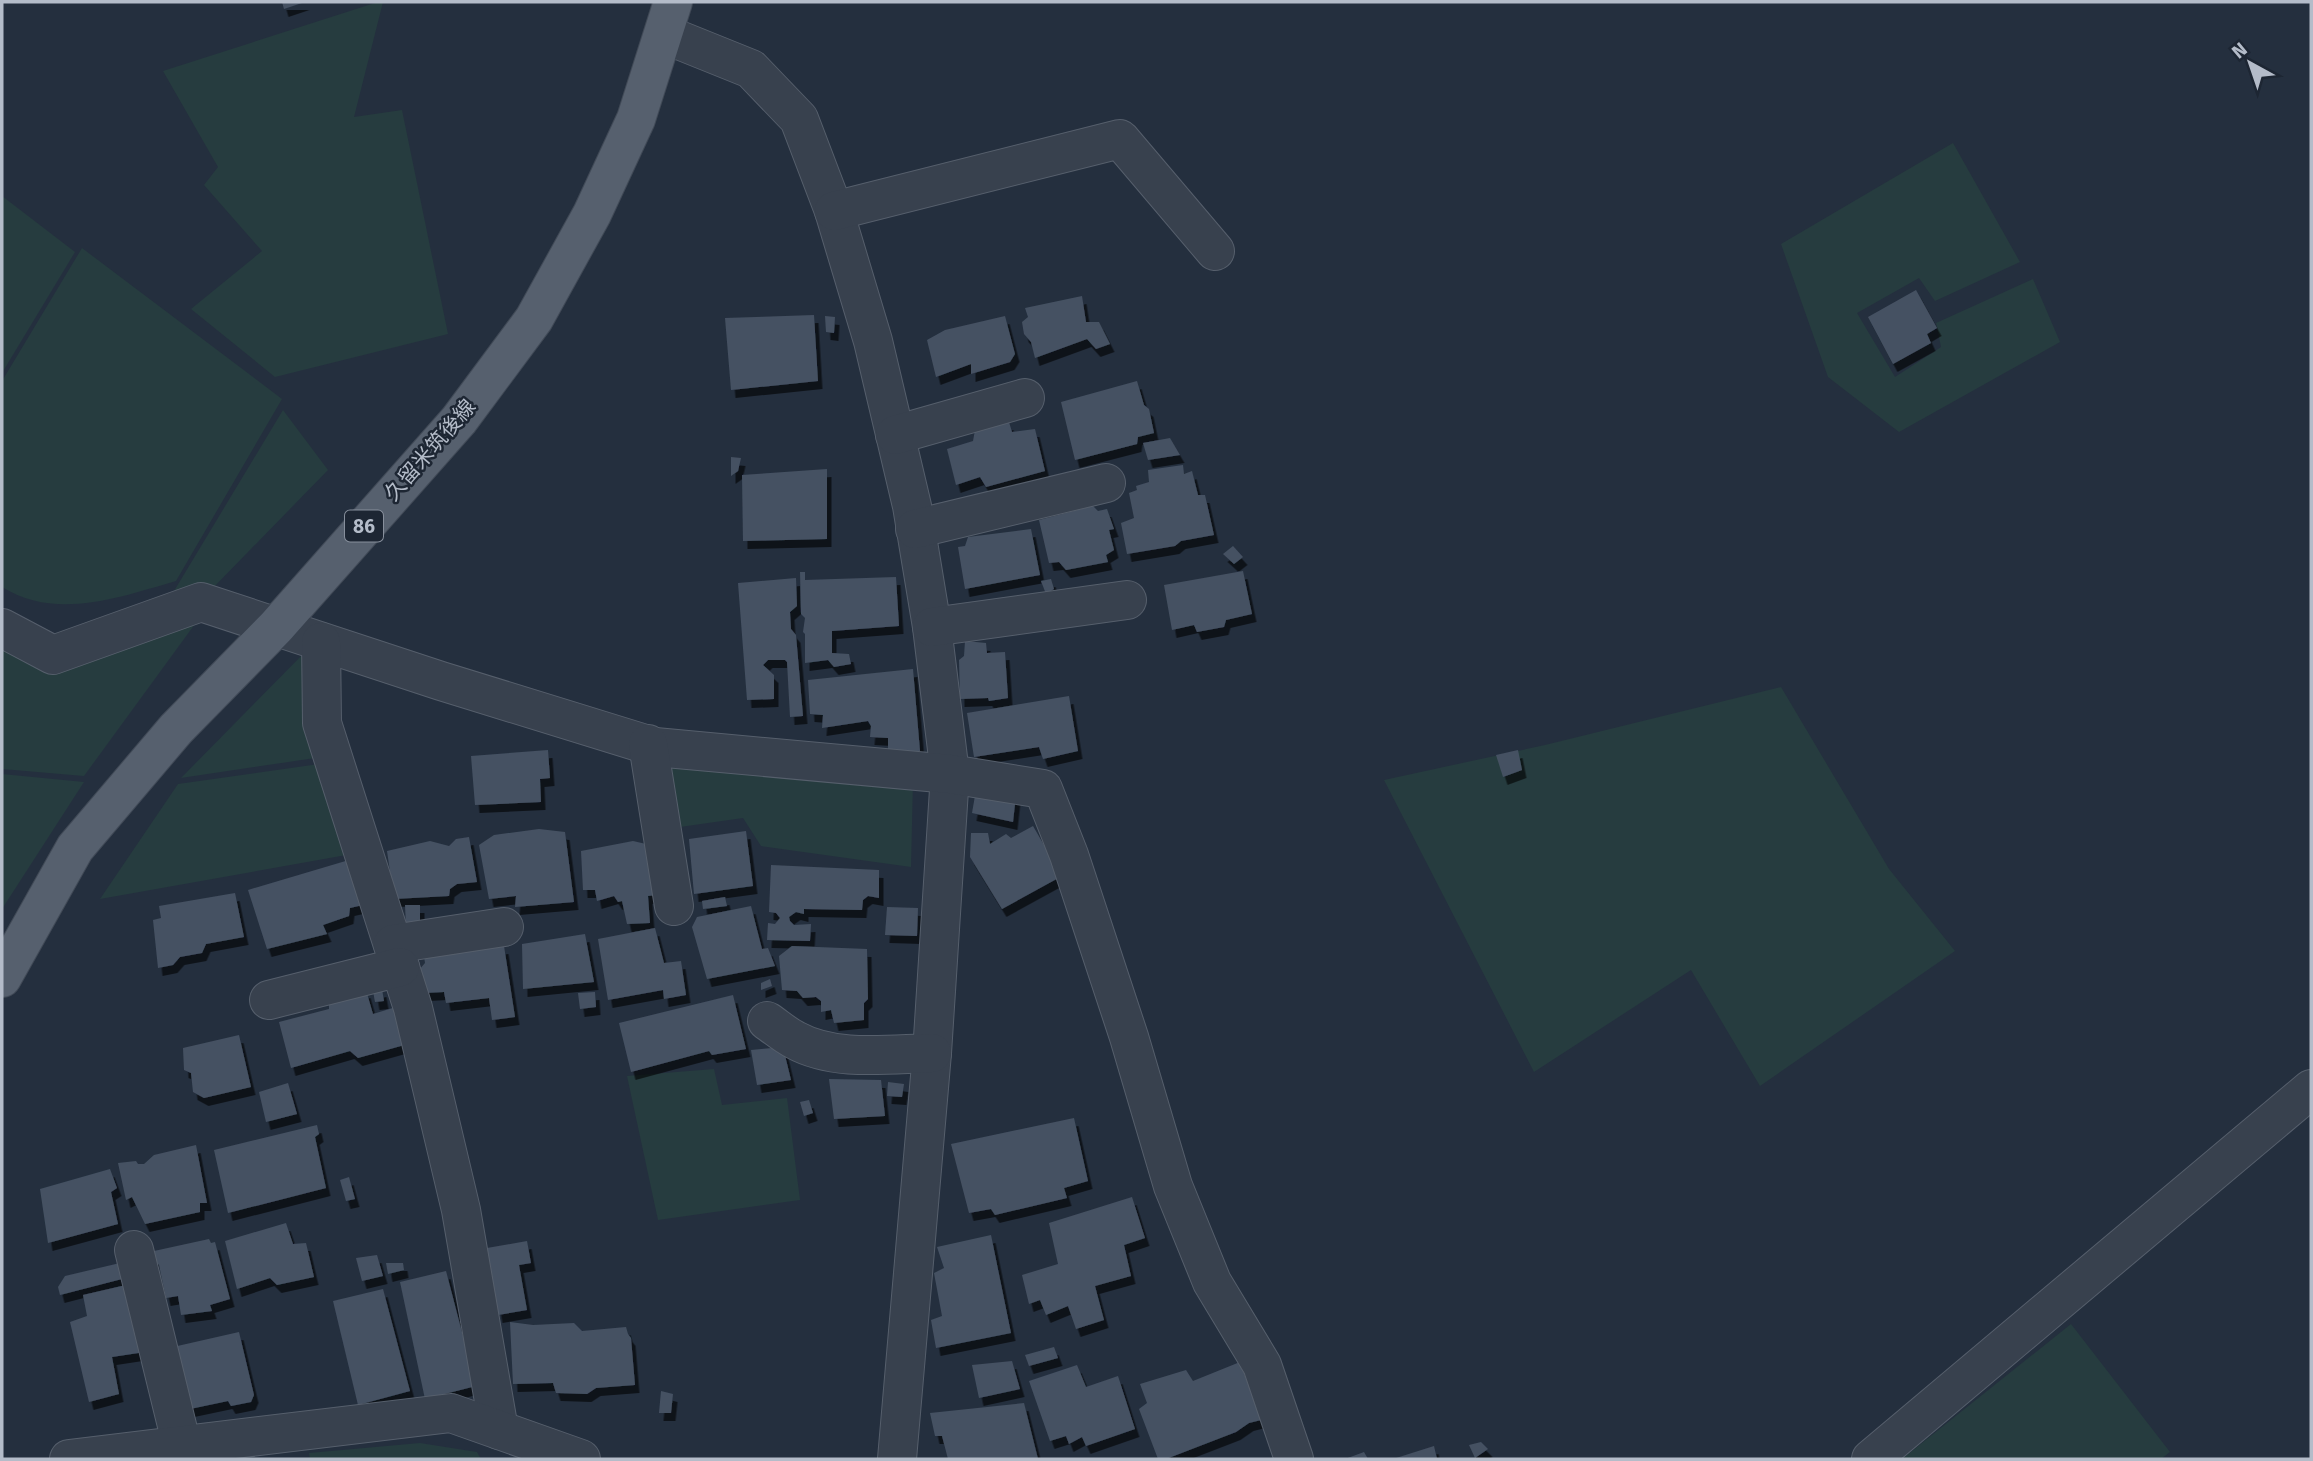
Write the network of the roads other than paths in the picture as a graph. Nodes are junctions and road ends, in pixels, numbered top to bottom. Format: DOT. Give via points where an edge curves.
graph roads {
  1 [pos="669,18"];
  2 [pos="834,212"];
  3 [pos="1216,251"];
  4 [pos="1025,398"];
  5 [pos="895,435"];
  6 [pos="1105,483"];
  7 [pos="915,528"];
  8 [pos="1126,600"];
  9 [pos="276,627"];
  10 [pos="932,627"];
  11 [pos="2,628"];
  12 [pos="321,642"];
  13 [pos="648,744"];
  14 [pos="950,774"];
  15 [pos="674,906"];
  16 [pos="504,928"];
  17 [pos="396,956"];
  18 [pos="2,978"];
  19 [pos="270,1000"];
  20 [pos="767,1021"];
  21 [pos="932,1053"];
  22 [pos="2311,1089"];
  23 [pos="134,1250"];
  24 [pos="499,1430"];
  25 [pos="182,1446"];
  26 [pos="69,1459"];
  27 [pos="582,1459"];
  28 [pos="897,1459"];
  29 [pos="1294,1459"];
  30 [pos="1871,1459"];
  1 -- 2 [label="street" via="751,69 799,119"];
  1 -- 9 [label="main road, 久留米筑後線 / 86" via="636,119 592,214 534,319 459,420"];
  2 -- 3 [label="street" via="1120,139"];
  2 -- 5 [label="street" via="873,341"];
  4 -- 5 [label="street"];
  5 -- 7 [label="street"];
  6 -- 7 [label="street"];
  7 -- 10 [label="street"];
  8 -- 10 [label="street"];
  9 -- 11 [label="street" via="201,602 53,655"];
  9 -- 12 [label="street"];
  9 -- 18 [label="main road, 久留米筑後線 / 86" via="176,729 75,848"];
  10 -- 14 [label="street"];
  12 -- 13 [label="street"];
  12 -- 17 [label="street" via="322,723"];
  13 -- 14 [label="street"];
  13 -- 15 [label="street"];
  14 -- 21 [label="street"];
  14 -- 29 [label="street" via="1043,789 1129,1037 1173,1186 1212,1282 1262,1365"];
  16 -- 17 [label="street"];
  17 -- 19 [label="street"];
  17 -- 24 [label="street" via="413,1008 461,1210"];
  20 -- 21 [label="street" via="796,1041 826,1051"];
  21 -- 28 [label="street"];
  22 -- 30 [label="street"];
  23 -- 25 [label="street"];
  24 -- 25 [label="street" via="452,1413"];
  24 -- 27 [label="street"];
  25 -- 26 [label="street"];
}
